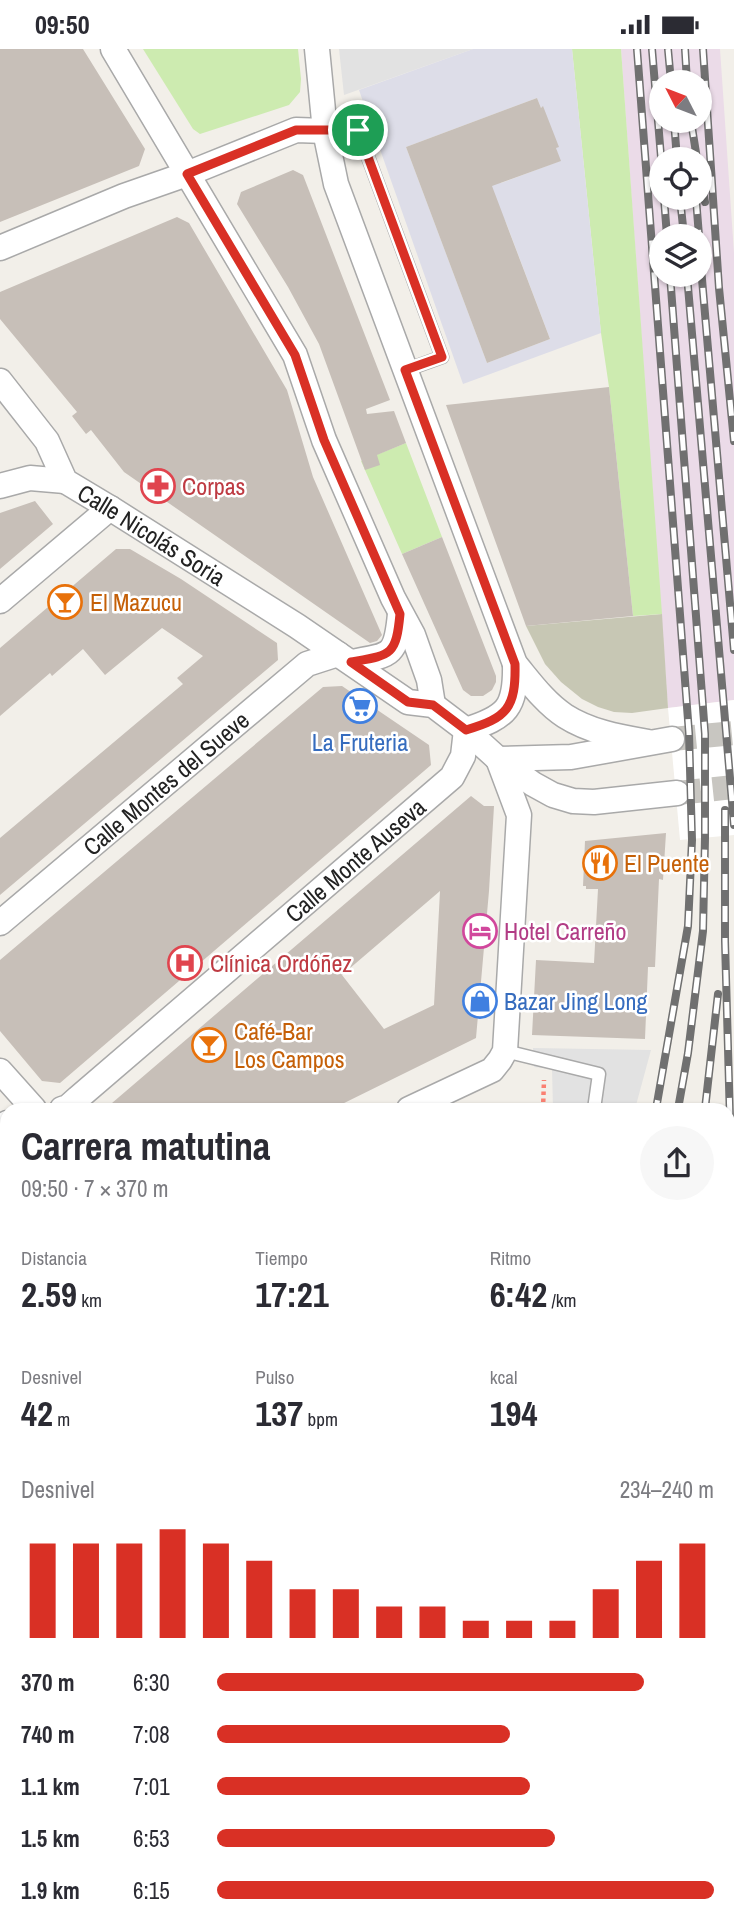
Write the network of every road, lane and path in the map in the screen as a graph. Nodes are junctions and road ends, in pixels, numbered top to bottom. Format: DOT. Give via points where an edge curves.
graph roads {
  1 [pos="113,49"];
  2 [pos="317,49"];
  3 [pos="325,131"];
  4 [pos="187,174"];
  5 [pos="0,248"];
  6 [pos="405,370"];
  7 [pos="0,381"];
  8 [pos="65,481"];
  9 [pos="0,486"];
  10 [pos="110,508"];
  11 [pos="0,601"];
  12 [pos="400,614"];
  13 [pos="344,658"];
  14 [pos="515,664"];
  15 [pos="433,705"];
  16 [pos="466,730"];
  17 [pos="498,759"];
  18 [pos="677,793"];
  19 [pos="0,923"];
  20 [pos="505,1051"];
  21 [pos="0,1071"];
  22 [pos="29,1103"];
  23 [pos="72,1103"];
  24 [pos="422,1103"];
  25 [pos="595,1103"];
  1 -- 4 [label="street"];
  2 -- 3 [label="street"];
  3 -- 4 [label="street" via="296,130"];
  3 -- 6 [label="street" via="336,184"];
  3 -- 6 [label="lane" via="358,130 442,357"];
  4 -- 5 [label="street"];
  4 -- 12 [label="street" via="295,355 324,440"];
  6 -- 14 [label="street"];
  7 -- 8 [label="street, Calle Nicolás Soria" via="47,441"];
  8 -- 9 [label="street" via="30,478"];
  8 -- 10 [label="street, Calle Nicolás Soria"];
  10 -- 11 [label="street"];
  10 -- 13 [label="street, Calle Nicolás Soria"];
  12 -- 13 [label="street, Calle Montes del Sueve" via="397,640 390,650 378,657"];
  12 -- 15 [label="street" via="413,635"];
  13 -- 15 [label="street, Calle Nicolás Soria" via="408,702"];
  13 -- 19 [label="street, Calle Montes del Sueve" via="307,664"];
  14 -- 16 [label="street" via="516,686 502,714"];
  14 -- 17 [label="street" via="547,701 582,725 660,741 571,757"];
  15 -- 16 [label="street, Calle Nicolás Soria"];
  16 -- 17 [label="street, Calle Nicolás Soria"];
  16 -- 23 [label="street, Calle Monte Auseva" via="463,755 452,777"];
  17 -- 18 [label="street, Calle Nicolás Soria" via="533,784 573,800 617,801"];
  17 -- 20 [label="street" via="519,815"];
  20 -- 24 [label="street" via="492,1070"];
  20 -- 25 [label="lane" via="599,1075"];
  21 -- 22 [label="street"];
}
